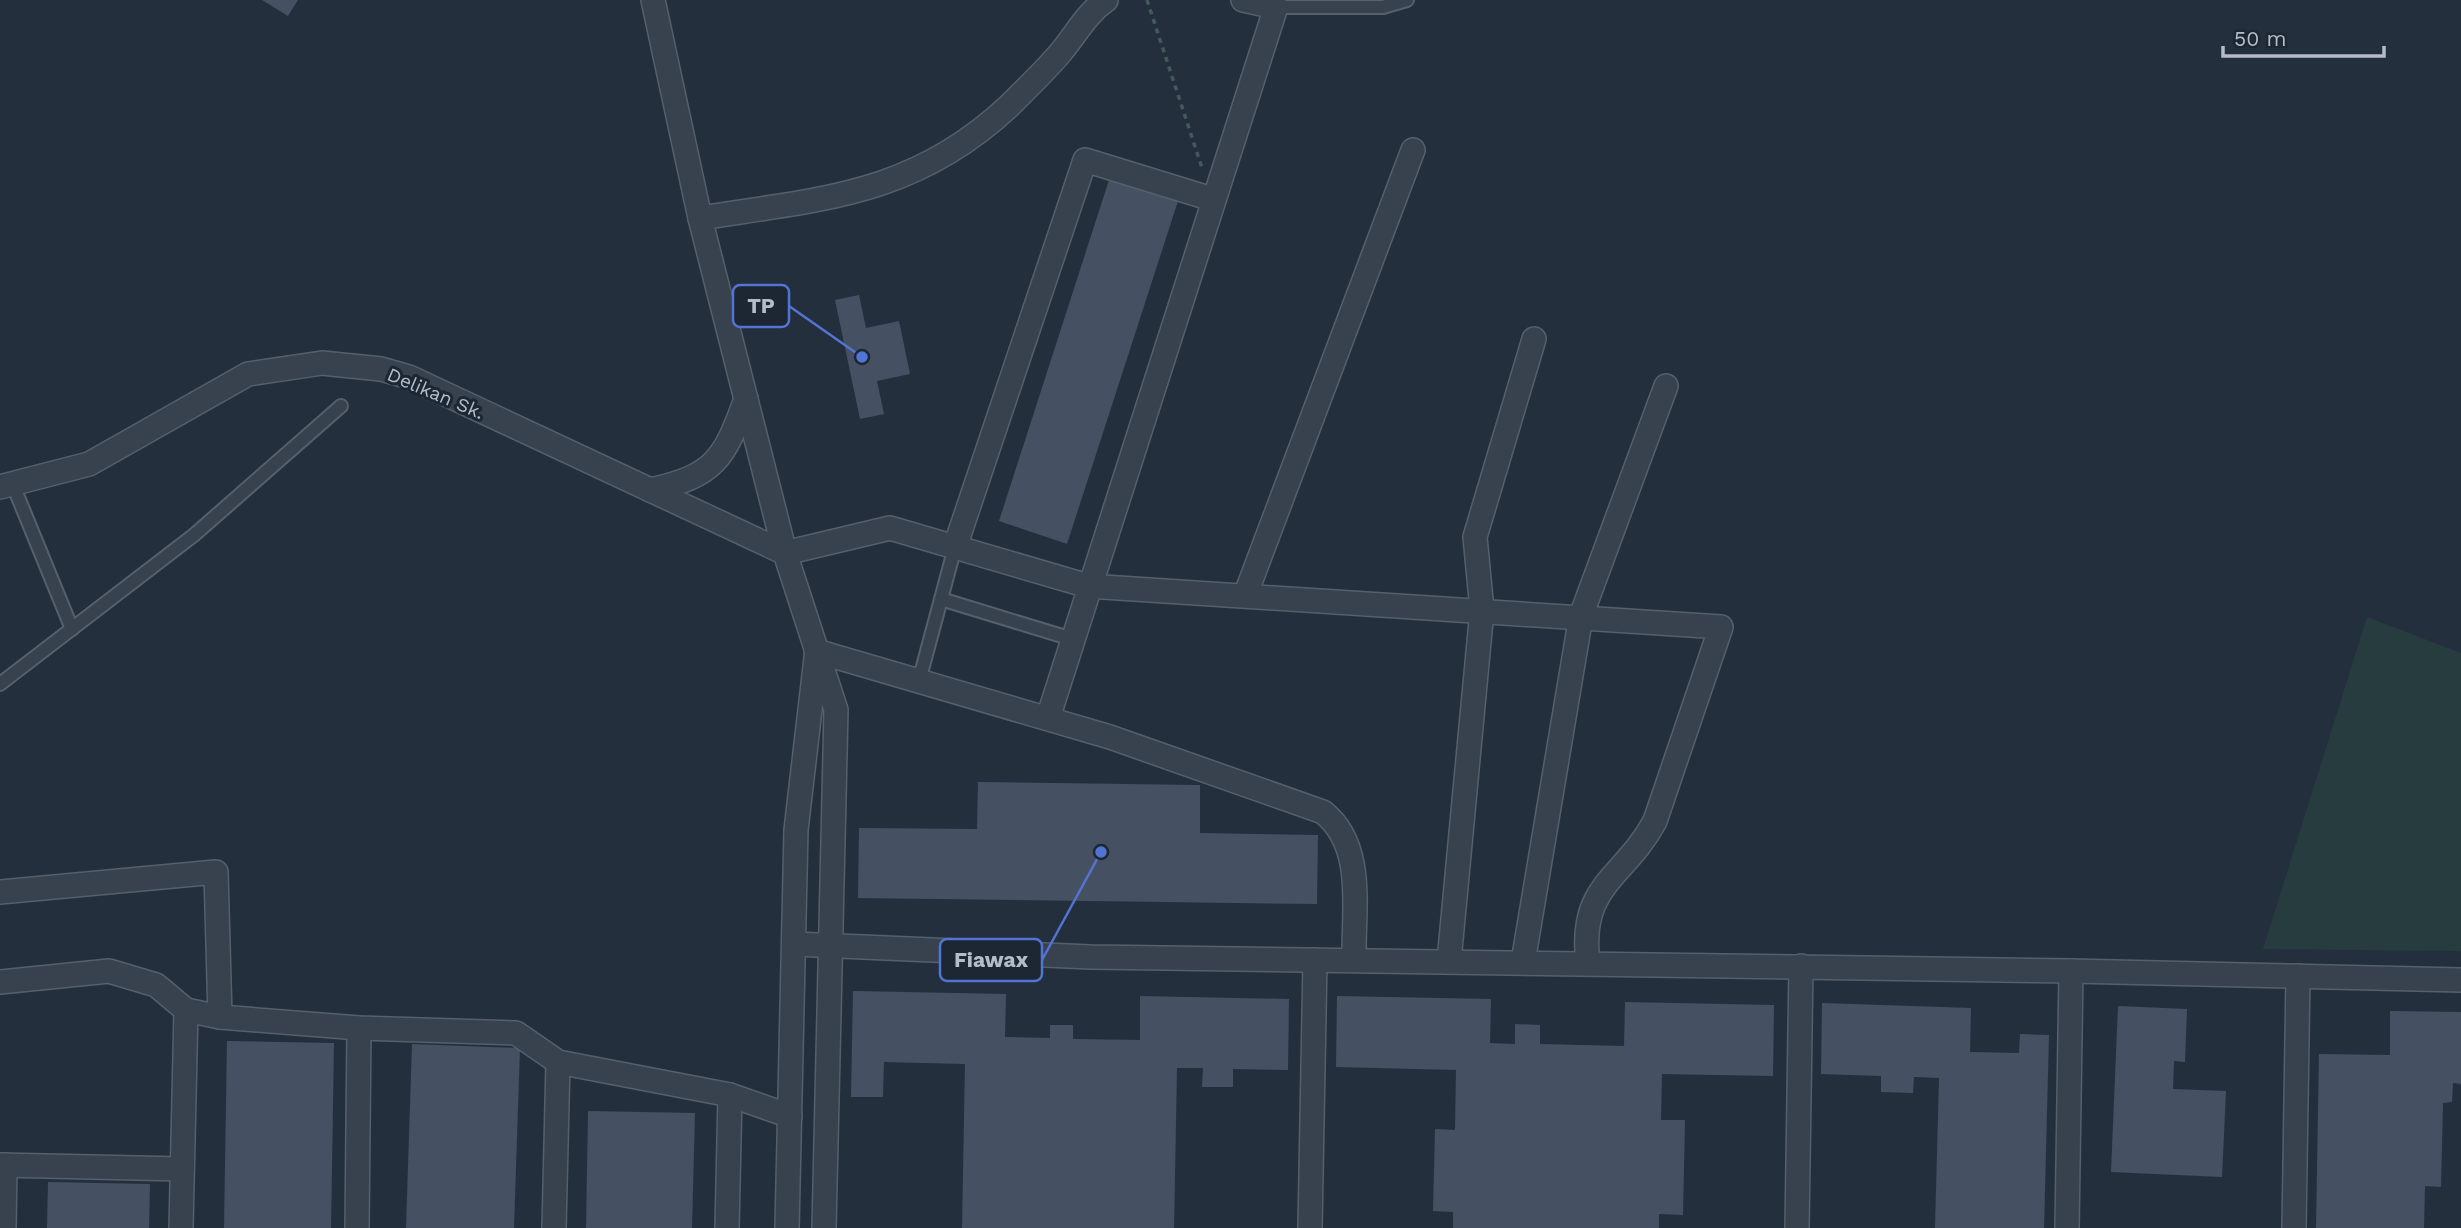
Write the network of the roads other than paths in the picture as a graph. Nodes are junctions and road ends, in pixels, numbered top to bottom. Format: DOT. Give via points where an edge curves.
graph roads {
  1 [pos="653,0"];
  2 [pos="1106,0"];
  3 [pos="1243,0"];
  4 [pos="1407,0"];
  5 [pos="1277,3"];
  6 [pos="1413,150"];
  7 [pos="1212,199"];
  8 [pos="700,218"];
  9 [pos="1534,339"];
  10 [pos="1665,386"];
  11 [pos="746,399"];
  12 [pos="341,406"];
  13 [pos="7,486"];
  14 [pos="650,490"];
  15 [pos="955,547"];
  16 [pos="785,553"];
  17 [pos="1088,586"];
  18 [pos="1245,596"];
  19 [pos="941,599"];
  20 [pos="1482,610"];
  21 [pos="1581,616"];
  22 [pos="72,629"];
  23 [pos="1072,639"];
  24 [pos="816,651"];
  25 [pos="919,681"];
  26 [pos="0,684"];
  27 [pos="1048,718"];
  28 [pos="0,892"];
  29 [pos="794,944"];
  30 [pos="830,946"];
  31 [pos="1315,960"];
  32 [pos="1354,960"];
  33 [pos="1449,961"];
  34 [pos="1523,962"];
  35 [pos="1588,963"];
  36 [pos="1801,967"];
  37 [pos="2071,971"];
  38 [pos="2298,976"];
  39 [pos="2461,980"];
  40 [pos="0,982"];
  41 [pos="186,1010"];
  42 [pos="220,1017"];
  43 [pos="359,1028"];
  44 [pos="558,1062"];
  45 [pos="730,1095"];
  46 [pos="790,1116"];
  47 [pos="3,1165"];
  48 [pos="182,1169"];
  49 [pos="4,1228"];
  50 [pos="181,1228"];
  51 [pos="357,1228"];
  52 [pos="554,1228"];
  53 [pos="727,1228"];
  54 [pos="787,1228"];
  55 [pos="824,1228"];
  56 [pos="1310,1228"];
  57 [pos="1797,1228"];
  58 [pos="2067,1228"];
  59 [pos="2294,1228"];
  1 -- 8 [label="street"];
  2 -- 8 [label="street" via="1006,109 926,166 862,191"];
  3 -- 5 [label="street"];
  4 -- 5 [label="lane" via="1383,7"];
  5 -- 7 [label="street"];
  6 -- 18 [label="street"];
  7 -- 15 [label="street" via="1085,160"];
  7 -- 17 [label="street"];
  8 -- 11 [label="street"];
  9 -- 20 [label="street" via="1475,537"];
  10 -- 21 [label="street"];
  11 -- 14 [label="street" via="731,441 717,461 685,482"];
  11 -- 16 [label="street"];
  12 -- 22 [label="lane" via="194,536"];
  13 -- 14 [label="street, Delikan Sk." via="89,464 248,374 322,363 409,377"];
  13 -- 22 [label="lane"];
  14 -- 16 [label="street, Delikan Sk."];
  15 -- 16 [label="street" via="890,528"];
  15 -- 17 [label="street"];
  15 -- 19 [label="lane"];
  16 -- 24 [label="street"];
  17 -- 18 [label="street"];
  17 -- 23 [label="street"];
  18 -- 20 [label="street"];
  19 -- 23 [label="lane"];
  19 -- 25 [label="lane"];
  20 -- 21 [label="street"];
  20 -- 33 [label="street"];
  21 -- 34 [label="street"];
  21 -- 35 [label="street" via="1721,628 1655,821 1638,848 1605,881 1591,908"];
  22 -- 26 [label="lane"];
  23 -- 27 [label="street"];
  24 -- 25 [label="street"];
  24 -- 29 [label="street" via="796,830"];
  24 -- 30 [label="street" via="836,710"];
  25 -- 27 [label="street"];
  27 -- 32 [label="street" via="1323,812 1341,829 1352,859"];
  28 -- 42 [label="street" via="216,872"];
  29 -- 30 [label="street"];
  29 -- 46 [label="street"];
  30 -- 31 [label="street"];
  30 -- 55 [label="street"];
  31 -- 32 [label="street"];
  31 -- 56 [label="street"];
  32 -- 33 [label="street"];
  33 -- 34 [label="street"];
  34 -- 35 [label="street"];
  35 -- 36 [label="street"];
  36 -- 37 [label="street"];
  36 -- 57 [label="street"];
  37 -- 38 [label="street"];
  37 -- 58 [label="street"];
  38 -- 39 [label="street"];
  38 -- 59 [label="street"];
  40 -- 41 [label="street" via="109,971 156,985"];
  41 -- 42 [label="street"];
  41 -- 48 [label="street"];
  42 -- 43 [label="street"];
  43 -- 44 [label="street" via="516,1033"];
  43 -- 51 [label="street"];
  44 -- 45 [label="street"];
  44 -- 52 [label="street"];
  45 -- 46 [label="street"];
  45 -- 53 [label="street"];
  46 -- 54 [label="street"];
  47 -- 48 [label="street"];
  47 -- 49 [label="street"];
  48 -- 50 [label="street"];
}
